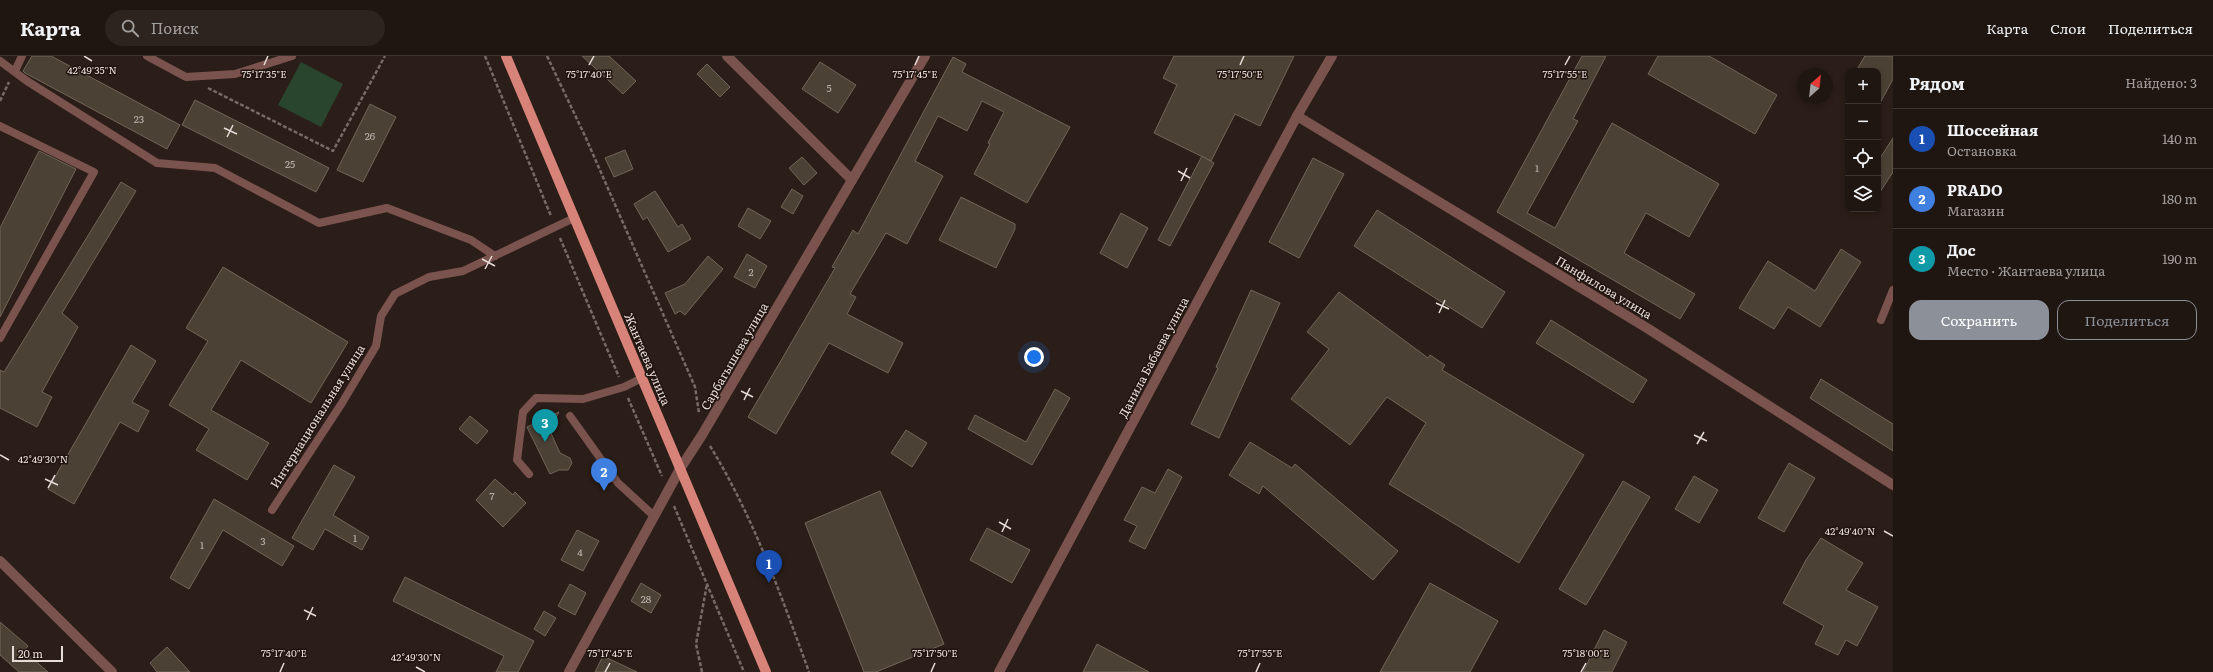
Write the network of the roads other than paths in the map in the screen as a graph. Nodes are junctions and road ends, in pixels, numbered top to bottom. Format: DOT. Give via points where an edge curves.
graph roads {
  1 [pos="22,56"];
  2 [pos="146,56"];
  3 [pos="292,56"];
  4 [pos="506,56"];
  5 [pos="726,56"];
  6 [pos="926,56"];
  7 [pos="1332,56"];
  8 [pos="0,61"];
  9 [pos="14,71"];
  10 [pos="1297,116"];
  11 [pos="0,126"];
  12 [pos="852,180"];
  13 [pos="574,218"];
  14 [pos="495,256"];
  15 [pos="1893,290"];
  16 [pos="1881,320"];
  17 [pos="0,338"];
  18 [pos="642,378"];
  19 [pos="570,416"];
  20 [pos="680,469"];
  21 [pos="529,474"];
  22 [pos="1893,485"];
  23 [pos="272,510"];
  24 [pos="654,516"];
  25 [pos="0,561"];
  26 [pos="112,672"];
  27 [pos="569,672"];
  28 [pos="766,672"];
  29 [pos="999,672"];
  1 -- 9 [label="lane"];
  2 -- 3 [label="lane" via="186,77 235,74"];
  4 -- 13 [label="main road, Жантаева улица"];
  5 -- 12 [label="street"];
  6 -- 12 [label="street, Сарбагышева улица"];
  7 -- 10 [label="street, Данила Бабаева улица"];
  8 -- 9 [label="lane"];
  9 -- 14 [label="lane" via="157,163 215,168 319,223 387,208 471,240"];
  10 -- 22 [label="street, Панфилова улица" via="1647,328"];
  10 -- 29 [label="street, Данила Бабаева улица"];
  11 -- 17 [label="lane" via="94,172"];
  12 -- 20 [label="street, Сарбагышева улица"];
  13 -- 14 [label="lane, Интернациональная улица"];
  13 -- 18 [label="main road, Жантаева улица"];
  14 -- 23 [label="lane, Интернациональная улица" via="462,271 429,277 395,294 381,316 376,346"];
  15 -- 16 [label="lane"];
  18 -- 20 [label="main road, Жантаева улица"];
  18 -- 21 [label="lane" via="624,387 583,399 536,398 523,412 517,460"];
  19 -- 24 [label="lane" via="618,483"];
  20 -- 24 [label="street, Сарбагышева улица"];
  20 -- 28 [label="main road, Жантаева улица"];
  24 -- 27 [label="street, Сарбагышева улица"];
  25 -- 26 [label="street"];
}
